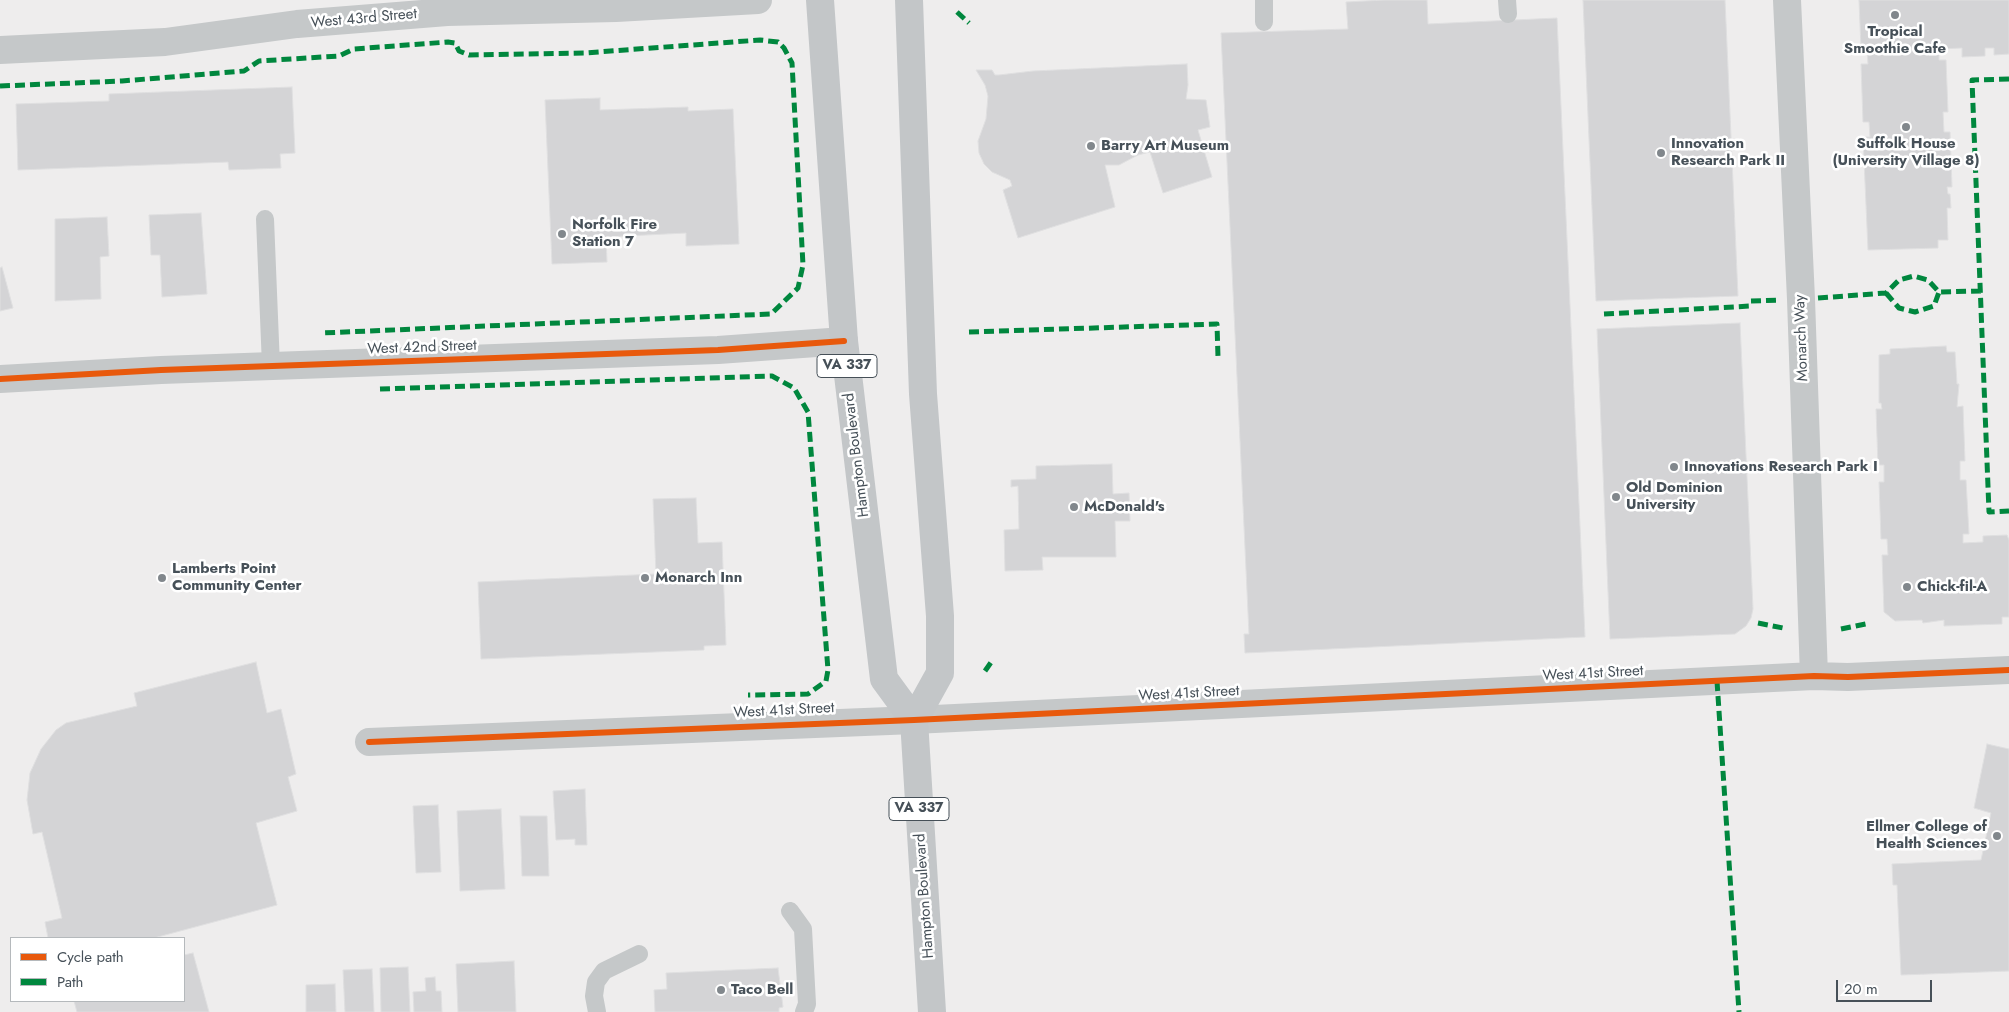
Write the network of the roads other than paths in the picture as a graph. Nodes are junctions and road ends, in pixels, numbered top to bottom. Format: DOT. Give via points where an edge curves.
graph roads {
  1 [pos="758,0"];
  2 [pos="820,0"];
  3 [pos="909,0"];
  4 [pos="1264,0"];
  5 [pos="1787,0"];
  6 [pos="616,4"];
  7 [pos="1264,22"];
  8 [pos="0,50"];
  9 [pos="265,218"];
  10 [pos="844,341"];
  11 [pos="271,366"];
  12 [pos="0,379"];
  13 [pos="2009,670"];
  14 [pos="1814,676"];
  15 [pos="914,720"];
  16 [pos="370,742"];
  17 [pos="790,911"];
  18 [pos="639,954"];
  19 [pos="597,1012"];
  20 [pos="804,1012"];
  21 [pos="932,1012"];
  1 -- 6 [label="street, West 43rd Street"];
  2 -- 10 [label="main road, Hampton Boulevard / VA 337"];
  3 -- 15 [label="main road" via="923,394 940,616 940,674"];
  4 -- 7 [label="lane"];
  5 -- 14 [label="street, Monarch Way"];
  6 -- 8 [label="street, West 43rd Street" via="447,12 297,24 165,42"];
  9 -- 11 [label="lane"];
  10 -- 11 [label="street, West 42nd Street" via="718,350"];
  10 -- 15 [label="main road, Hampton Boulevard / VA 337" via="884,679"];
  11 -- 12 [label="street, West 42nd Street"];
  13 -- 14 [label="street, West 41st Street"];
  14 -- 15 [label="street, West 41st Street"];
  15 -- 16 [label="street, West 41st Street"];
  15 -- 21 [label="main road, Hampton Boulevard / VA 337"];
  17 -- 20 [label="lane" via="803,929"];
  18 -- 19 [label="lane" via="604,971 596,982"];
}
